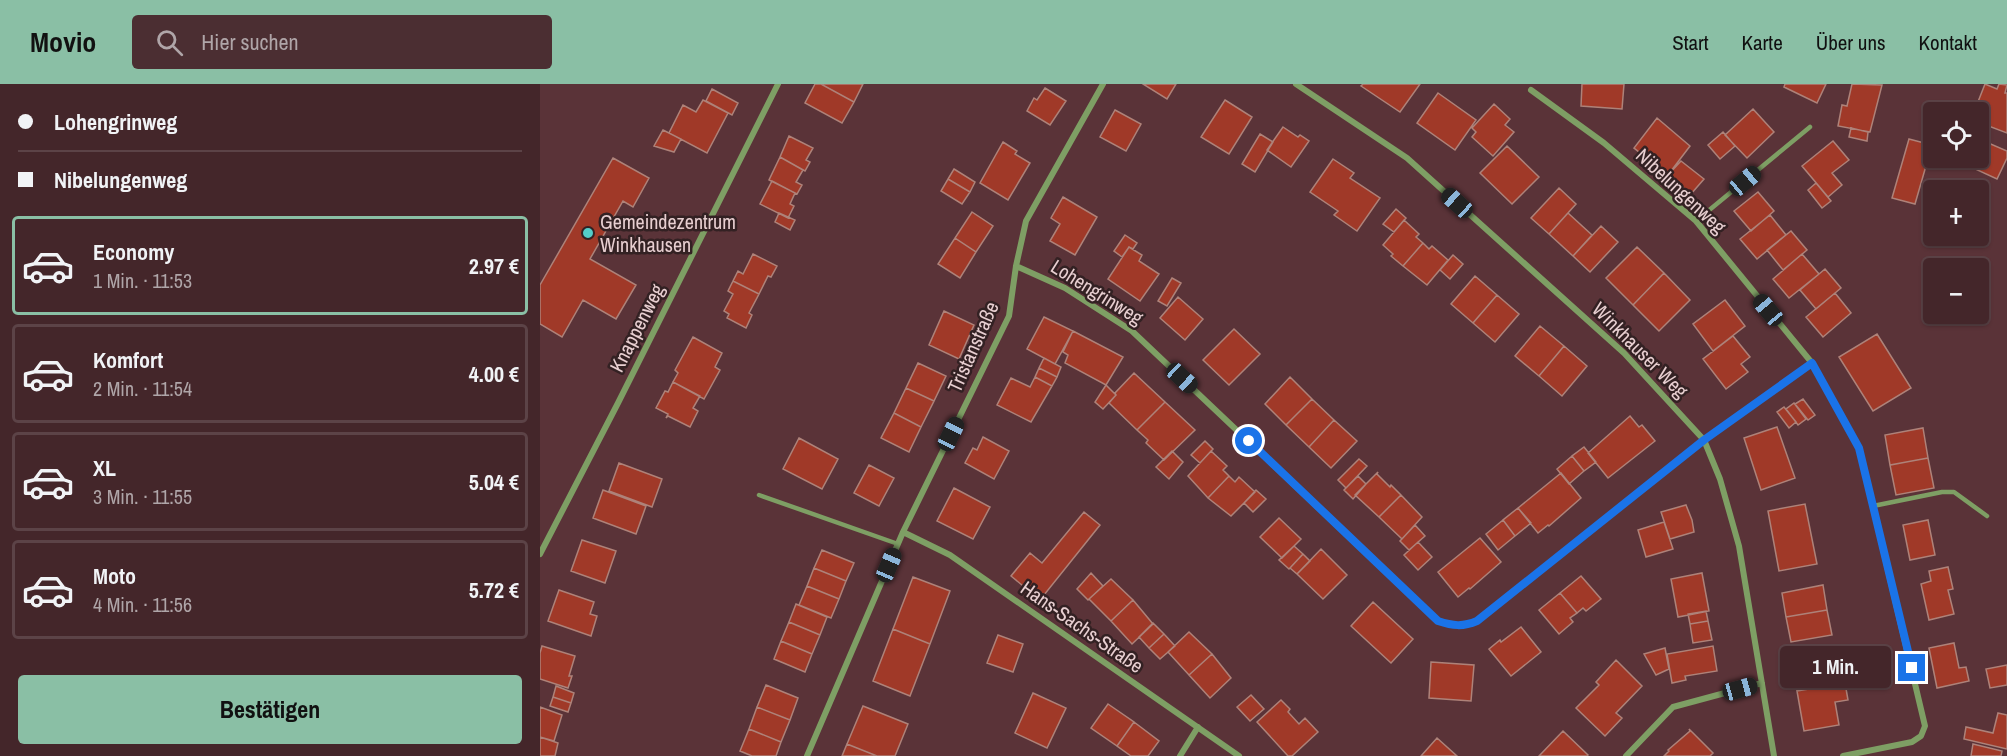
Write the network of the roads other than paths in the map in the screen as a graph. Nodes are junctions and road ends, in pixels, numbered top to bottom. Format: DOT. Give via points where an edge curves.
graph roads {
  1 [pos="778,84"];
  2 [pos="1103,84"];
  3 [pos="1296,84"];
  4 [pos="1531,90"];
  5 [pos="1810,127"];
  6 [pos="1696,221"];
  7 [pos="1016,266"];
  8 [pos="1812,363"];
  9 [pos="1704,440"];
  10 [pos="759,495"];
  11 [pos="1873,506"];
  12 [pos="1987,516"];
  13 [pos="903,532"];
  14 [pos="898,544"];
  15 [pos="540,554"];
  16 [pos="1762,683"];
  17 [pos="1198,728"];
  18 [pos="807,756"];
  19 [pos="1180,756"];
  20 [pos="1239,756"];
  21 [pos="1626,756"];
  22 [pos="1774,756"];
  23 [pos="1843,756"];
  1 -- 15 [label="street, Knappenweg"];
  2 -- 7 [label="street, Tristanstraße" via="1026,221"];
  3 -- 9 [label="street, Winkhauser Weg" via="1407,158 1624,353"];
  4 -- 6 [label="street, Nibelungenweg" via="1604,143"];
  5 -- 6 [label="lane"];
  6 -- 8 [label="street, Nibelungenweg"];
  7 -- 9 [label="street, Lohengrinweg" via="1065,288 1132,330 1438,621 1452,626 1477,621"];
  7 -- 13 [label="street, Tristanstraße" via="1009,316"];
  8 -- 9 [label="street"];
  8 -- 11 [label="street, Nibelungenweg" via="1859,448"];
  9 -- 16 [label="street, Winkhauser Weg" via="1739,546"];
  10 -- 14 [label="lane"];
  11 -- 12 [label="lane" via="1954,492"];
  11 -- 23 [label="street, Nibelungenweg" via="1925,726 1921,736 1912,742"];
  13 -- 14 [label="street, Tristanstraße"];
  13 -- 17 [label="street, Hans-Sachs-Straße" via="950,555"];
  14 -- 18 [label="street, Tristanstraße"];
  16 -- 21 [label="street" via="1673,707"];
  16 -- 22 [label="street, Winkhauser Weg"];
  17 -- 19 [label="street"];
  17 -- 20 [label="street, Hans-Sachs-Straße"];
}
